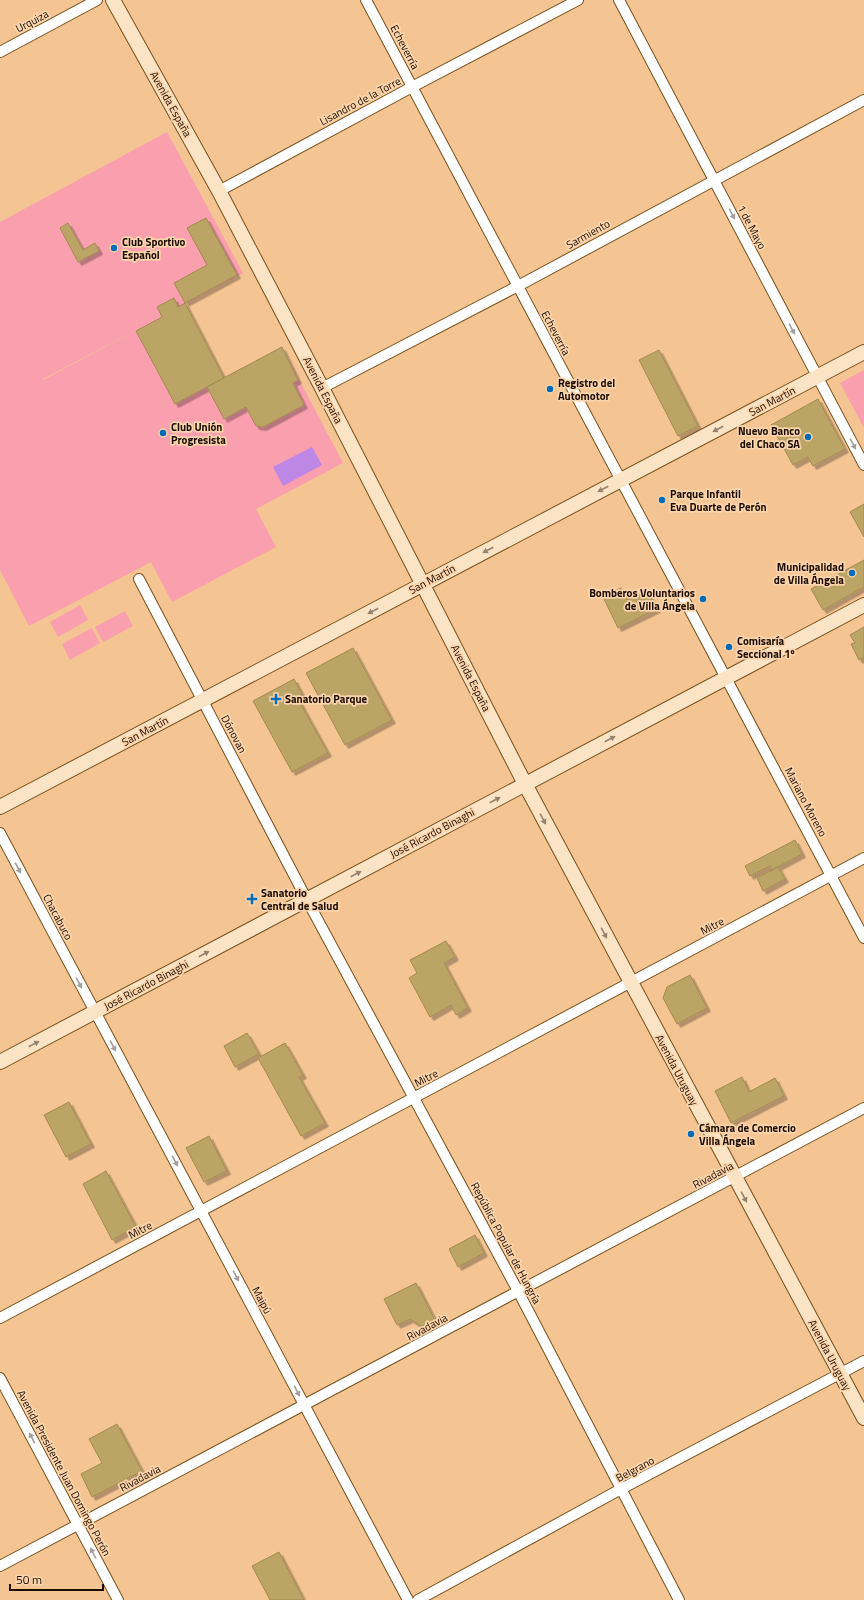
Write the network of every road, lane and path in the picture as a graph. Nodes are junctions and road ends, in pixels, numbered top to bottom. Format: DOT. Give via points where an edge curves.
graph roads {
  1 [pos="97,0"];
  2 [pos="113,0"];
  3 [pos="366,0"];
  4 [pos="578,0"];
  5 [pos="619,0"];
  6 [pos="0,52"];
  7 [pos="412,87"];
  8 [pos="864,100"];
  9 [pos="714,180"];
  10 [pos="219,191"];
  11 [pos="518,286"];
  12 [pos="864,352"];
  13 [pos="817,376"];
  14 [pos="322,388"];
  15 [pos="864,465"];
  16 [pos="621,480"];
  17 [pos="140,579"];
  18 [pos="423,584"];
  19 [pos="864,604"];
  20 [pos="727,677"];
  21 [pos="203,700"];
  22 [pos="525,784"];
  23 [pos="0,807"];
  24 [pos="0,834"];
  25 [pos="864,858"];
  26 [pos="831,876"];
  27 [pos="307,900"];
  28 [pos="864,938"];
  29 [pos="631,983"];
  30 [pos="95,1012"];
  31 [pos="0,1062"];
  32 [pos="414,1098"];
  33 [pos="864,1108"];
  34 [pos="734,1177"];
  35 [pos="201,1211"];
  36 [pos="518,1291"];
  37 [pos="0,1318"];
  38 [pos="864,1360"];
  39 [pos="840,1373"];
  40 [pos="0,1378"];
  41 [pos="305,1406"];
  42 [pos="864,1418"];
  43 [pos="621,1489"];
  44 [pos="78,1524"];
  45 [pos="0,1566"];
  46 [pos="118,1600"];
  47 [pos="408,1600"];
  48 [pos="418,1600"];
  49 [pos="679,1600"];
  1 -- 6 [label="street, Urquiza"];
  2 -- 10 [label="street, Avenida España"];
  3 -- 7 [label="street, Echeverría"];
  4 -- 7 [label="street, Lisandro de la Torre"];
  5 -- 9 [label="street, 1 de Mayo"];
  7 -- 10 [label="street, Lisandro de la Torre"];
  7 -- 11 [label="street, Echeverría"];
  8 -- 9 [label="street, Sarmiento"];
  9 -- 11 [label="street, Sarmiento"];
  9 -- 13 [label="street, 1 de Mayo, one-way"];
  10 -- 14 [label="street, Avenida España"];
  11 -- 14 [label="street, Sarmiento"];
  11 -- 16 [label="street, Echeverría"];
  12 -- 13 [label="street, San Martín"];
  13 -- 15 [label="street, 1 de Mayo, one-way"];
  13 -- 16 [label="street, San Martín, one-way"];
  14 -- 18 [label="street, Avenida España"];
  16 -- 18 [label="street, San Martín, one-way"];
  16 -- 20 [label="street, Echeverría"];
  17 -- 21 [label="street, Dónovan"];
  18 -- 21 [label="street, San Martín, one-way"];
  18 -- 22 [label="street, Avenida España"];
  19 -- 20 [label="street, José Ricardo Binaghi"];
  22 -- 20 [label="street, José Ricardo Binaghi, one-way"];
  20 -- 26 [label="street, Mariano Moreno"];
  21 -- 23 [label="street, San Martín"];
  21 -- 27 [label="street, Dónovan"];
  27 -- 22 [label="street, José Ricardo Binaghi, one-way"];
  22 -- 29 [label="street, Avenida Uruguay, one-way"];
  24 -- 30 [label="street, Chacabuco, one-way"];
  25 -- 26 [label="street, Mitre"];
  26 -- 28 [label="street, Mariano Moreno"];
  26 -- 29 [label="street, Mitre"];
  30 -- 27 [label="street, José Ricardo Binaghi, one-way"];
  27 -- 32 [label="street, República Popular de Hungría"];
  29 -- 32 [label="street, Mitre"];
  29 -- 34 [label="street, Avenida Uruguay"];
  31 -- 30 [label="street, José Ricardo Binaghi, one-way"];
  30 -- 35 [label="street, Maipú, one-way"];
  32 -- 35 [label="street, Mitre"];
  32 -- 36 [label="street, República Popular de Hungría"];
  33 -- 34 [label="street, Rivadavia"];
  34 -- 36 [label="street, Rivadavia"];
  34 -- 39 [label="street, Avenida Uruguay, one-way"];
  35 -- 37 [label="street, Mitre"];
  35 -- 41 [label="street, Maipú, one-way"];
  36 -- 41 [label="street, Rivadavia"];
  36 -- 43 [label="street, República Popular de Hungría"];
  38 -- 39 [label="street, Belgrano"];
  39 -- 42 [label="street, Avenida Uruguay"];
  39 -- 43 [label="street, Belgrano"];
  44 -- 40 [label="street, Avenida Presidente Juan Domingo Perón, one-way"];
  41 -- 44 [label="street, Rivadavia"];
  41 -- 47 [label="street, Maipú"];
  43 -- 48 [label="street, Belgrano"];
  43 -- 49 [label="street, República Popular de Hungría"];
  44 -- 45 [label="street, Rivadavia"];
  46 -- 44 [label="street, Avenida Presidente Juan Domingo Perón, one-way"];
}
